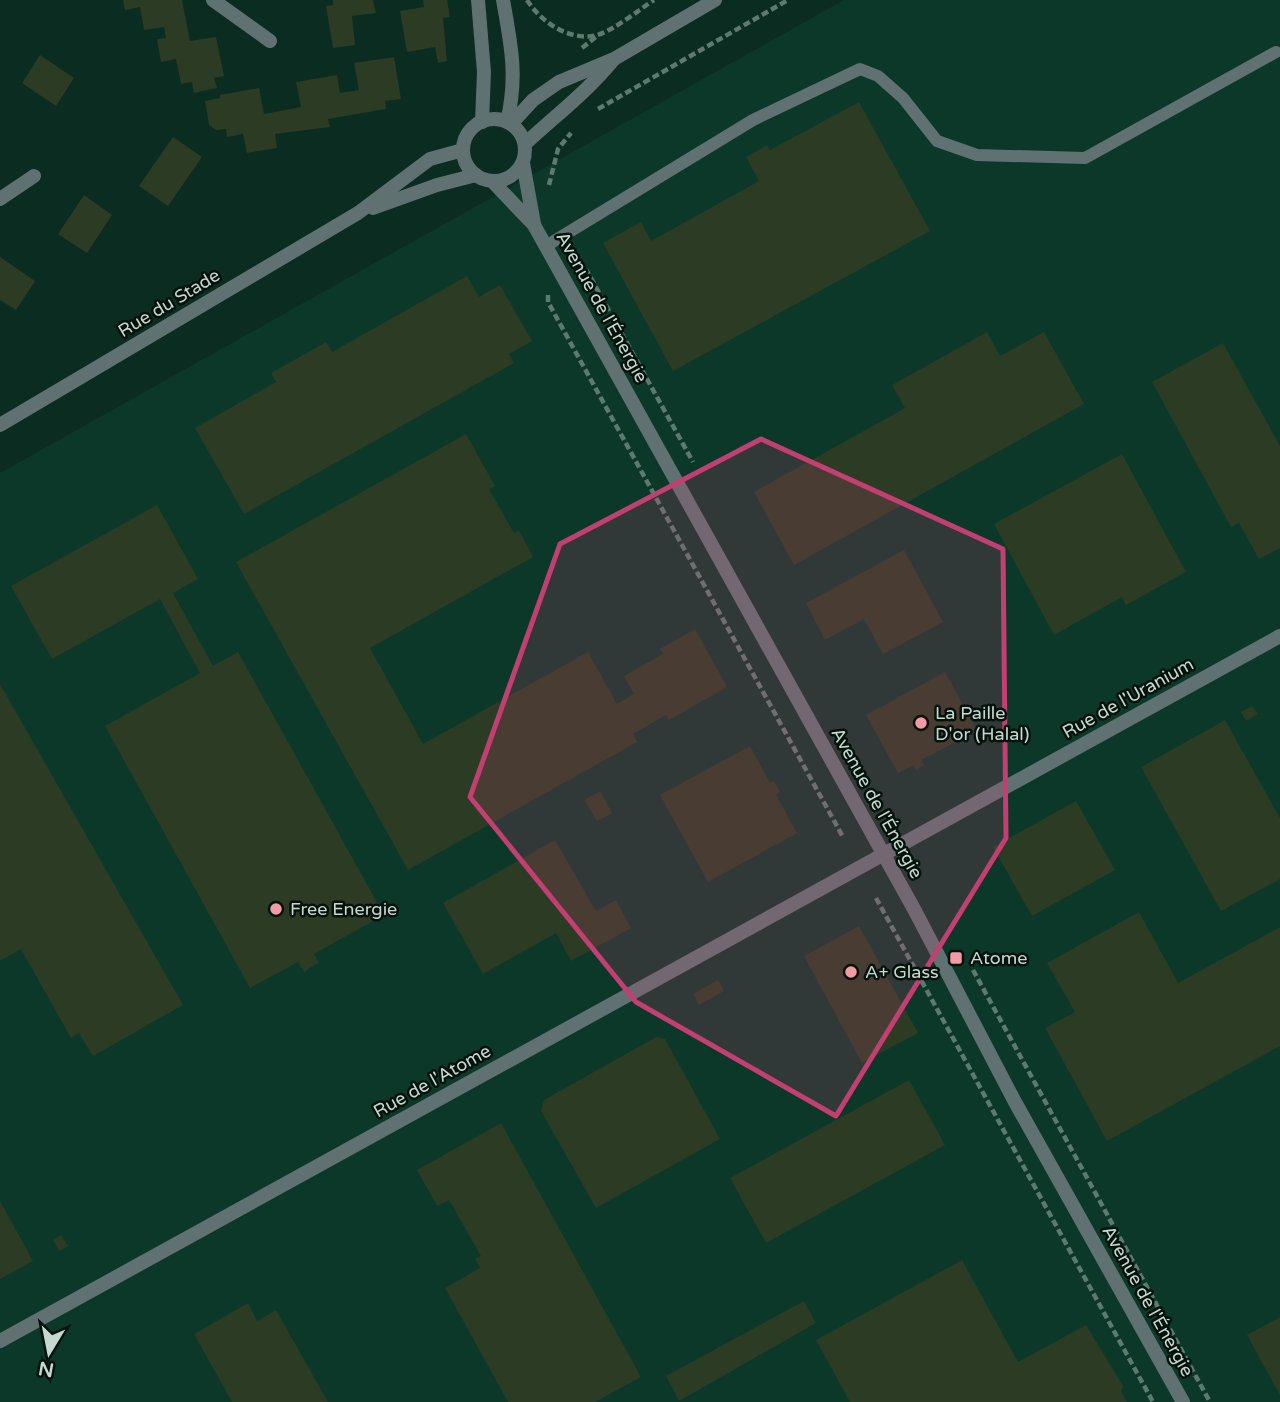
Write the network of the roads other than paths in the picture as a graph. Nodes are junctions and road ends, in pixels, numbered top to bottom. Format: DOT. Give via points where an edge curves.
graph roads {
  1 [pos="213,0"];
  2 [pos="478,0"];
  3 [pos="503,0"];
  4 [pos="715,0"];
  5 [pos="270,41"];
  6 [pos="1276,52"];
  7 [pos="614,59"];
  8 [pos="482,122"];
  9 [pos="509,123"];
  10 [pos="525,144"];
  11 [pos="463,150"];
  12 [pos="523,163"];
  13 [pos="34,176"];
  14 [pos="476,176"];
  15 [pos="492,182"];
  16 [pos="0,199"];
  17 [pos="358,213"];
  18 [pos="534,225"];
  19 [pos="546,246"];
  20 [pos="0,425"];
  21 [pos="1280,636"];
  22 [pos="883,855"];
  23 [pos="0,1341"];
  24 [pos="1182,1402"];
  1 -- 5 [label="street"];
  2 -- 8 [label="street" via="484,72"];
  3 -- 9 [label="street" via="515,66"];
  4 -- 7 [label="street"];
  6 -- 19 [label="lane" via="1085,158 978,155 937,141 903,98 878,76 860,69 753,120"];
  7 -- 9 [label="street" via="559,82"];
  7 -- 10 [label="street" via="585,93"];
  8 -- 9 [label="street"];
  8 -- 11 [label="street" via="468,133"];
  9 -- 10 [label="street"];
  10 -- 12 [label="street"];
  11 -- 14 [label="street" via="464,160"];
  11 -- 17 [label="street, Rue du Stade" via="430,159"];
  12 -- 15 [label="street" via="511,177"];
  12 -- 18 [label="street, Avenue de l'Énergie"];
  13 -- 16 [label="street"];
  14 -- 15 [label="street"];
  14 -- 17 [label="street, Rue du Stade" via="437,184"];
  15 -- 18 [label="street, Avenue de l'Énergie"];
  17 -- 20 [label="street, Rue du Stade"];
  18 -- 19 [label="street, Avenue de l'Énergie"];
  19 -- 22 [label="street, Avenue de l'Énergie"];
  21 -- 22 [label="street, Rue de l'Uranium"];
  22 -- 23 [label="street, Rue de l'Atome"];
  22 -- 24 [label="street, Avenue de l'Énergie"];
}
